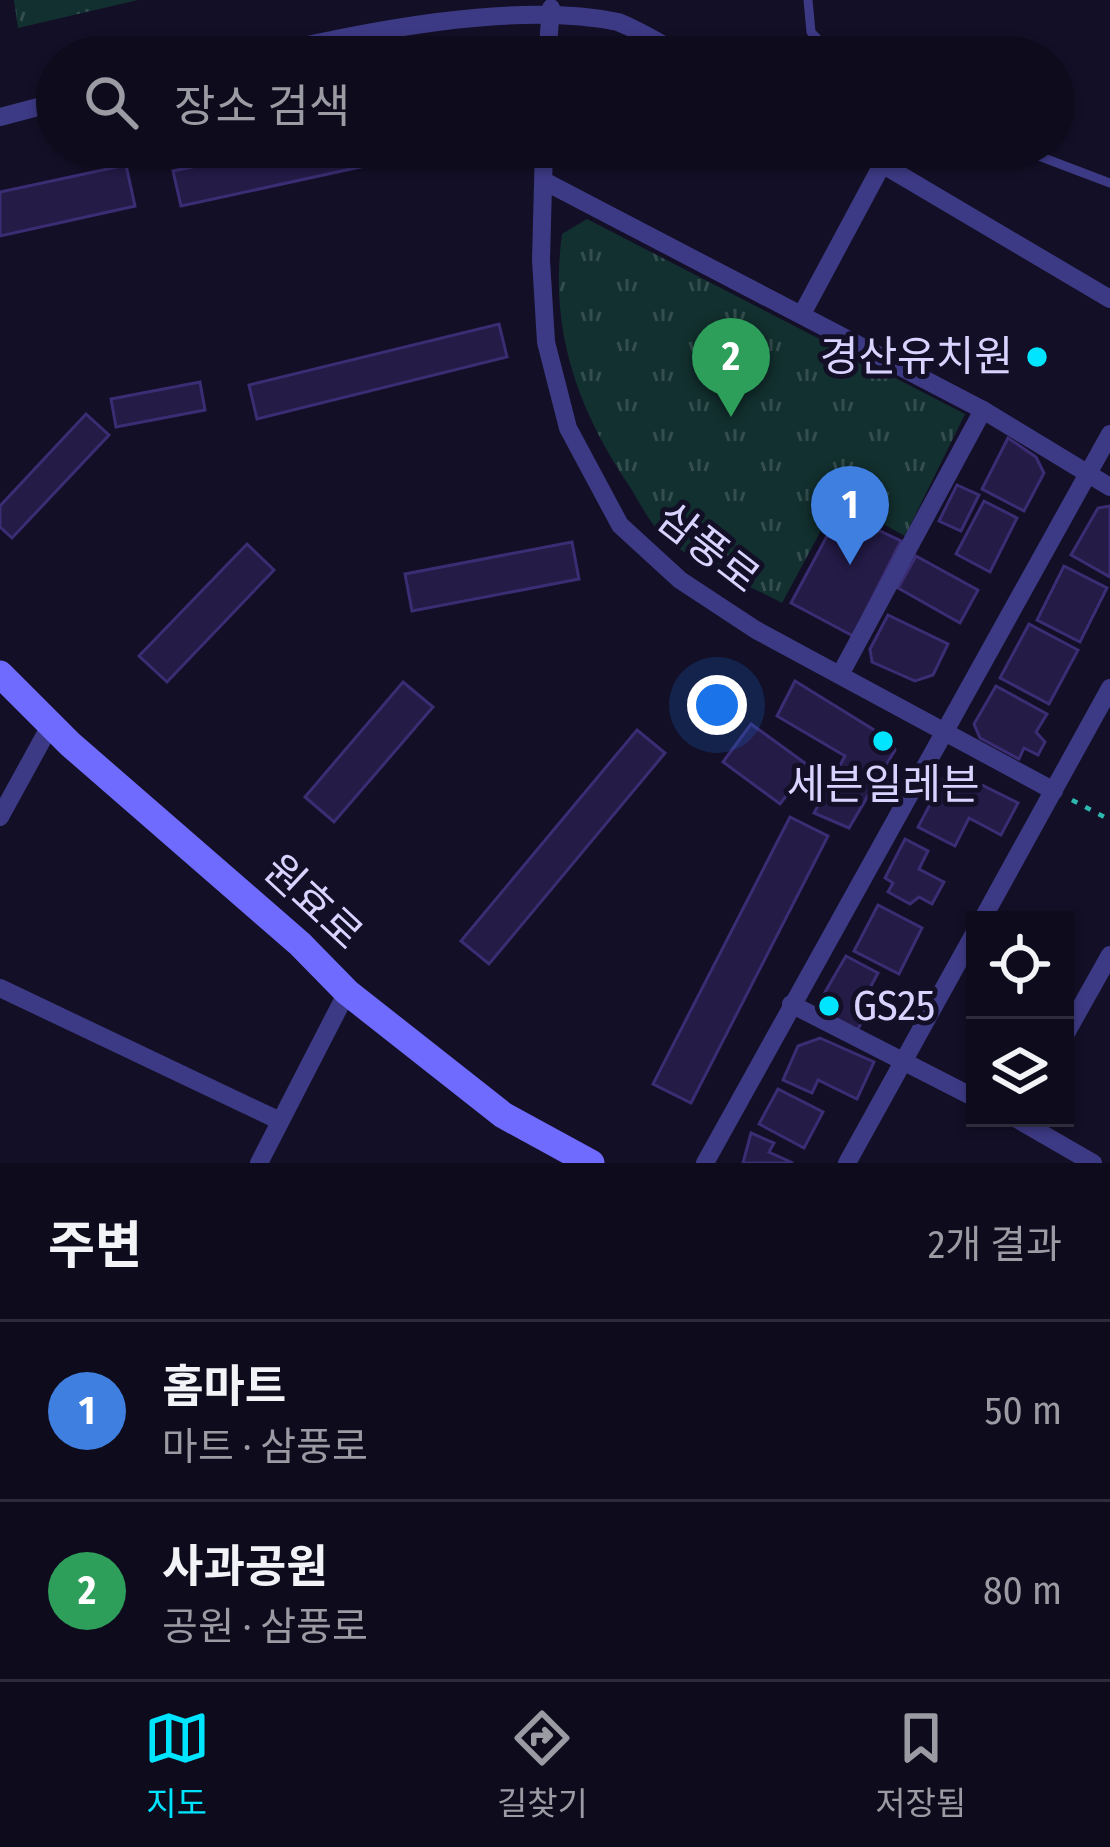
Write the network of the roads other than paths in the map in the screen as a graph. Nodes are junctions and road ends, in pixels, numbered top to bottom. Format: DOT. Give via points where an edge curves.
graph roads {
  1 [pos="808,0"];
  2 [pos="551,8"];
  3 [pos="349,36"];
  4 [pos="549,36"];
  5 [pos="645,36"];
  6 [pos="815,36"];
  7 [pos="36,108"];
  8 [pos="0,117"];
  9 [pos="544,168"];
  10 [pos="880,168"];
  11 [pos="891,168"];
  12 [pos="1070,168"];
  13 [pos="544,181"];
  14 [pos="1110,183"];
  15 [pos="1110,299"];
  16 [pos="802,314"];
  17 [pos="983,410"];
  18 [pos="1110,434"];
  19 [pos="1089,473"];
  20 [pos="1110,487"];
  21 [pos="841,673"];
  22 [pos="0,674"];
  23 [pos="1110,688"];
  24 [pos="51,724"];
  25 [pos="944,728"];
  26 [pos="1054,791"];
  27 [pos="0,817"];
  28 [pos="987,911"];
  29 [pos="966,948"];
  30 [pos="1110,955"];
  31 [pos="0,988"];
  32 [pos="347,992"];
  33 [pos="790,1004"];
  34 [pos="1074,1019"];
  35 [pos="903,1062"];
  36 [pos="966,1094"];
  37 [pos="280,1121"];
  38 [pos="1031,1127"];
  39 [pos="260,1163"];
  40 [pos="590,1163"];
  41 [pos="705,1163"];
  42 [pos="847,1163"];
  43 [pos="1093,1163"];
  1 -- 6 [label="lane"];
  2 -- 3 [label="street" via="493,5"];
  2 -- 4 [label="street"];
  2 -- 5 [label="street" via="616,20"];
  7 -- 8 [label="street"];
  9 -- 13 [label="street, 삼풍로"];
  10 -- 16 [label="street"];
  11 -- 15 [label="street"];
  12 -- 14 [label="lane"];
  13 -- 16 [label="street"];
  13 -- 21 [label="street, 삼풍로" via="546,342 568,428 620,526 680,580"];
  16 -- 17 [label="street"];
  17 -- 19 [label="street"];
  17 -- 21 [label="street"];
  18 -- 19 [label="street"];
  19 -- 20 [label="street"];
  19 -- 25 [label="street"];
  21 -- 25 [label="street, 삼풍로"];
  22 -- 24 [label="main road, 원효로"];
  23 -- 26 [label="street"];
  24 -- 27 [label="street"];
  24 -- 32 [label="main road, 원효로"];
  25 -- 26 [label="street, 삼풍로"];
  25 -- 33 [label="street"];
  26 -- 28 [label="street"];
  29 -- 35 [label="street"];
  30 -- 34 [label="street"];
  31 -- 37 [label="street"];
  32 -- 37 [label="street"];
  32 -- 40 [label="main road, 원효로" via="503,1115"];
  33 -- 35 [label="street"];
  33 -- 41 [label="street"];
  35 -- 36 [label="street"];
  35 -- 42 [label="street"];
  37 -- 39 [label="street"];
  38 -- 43 [label="street"];
}
